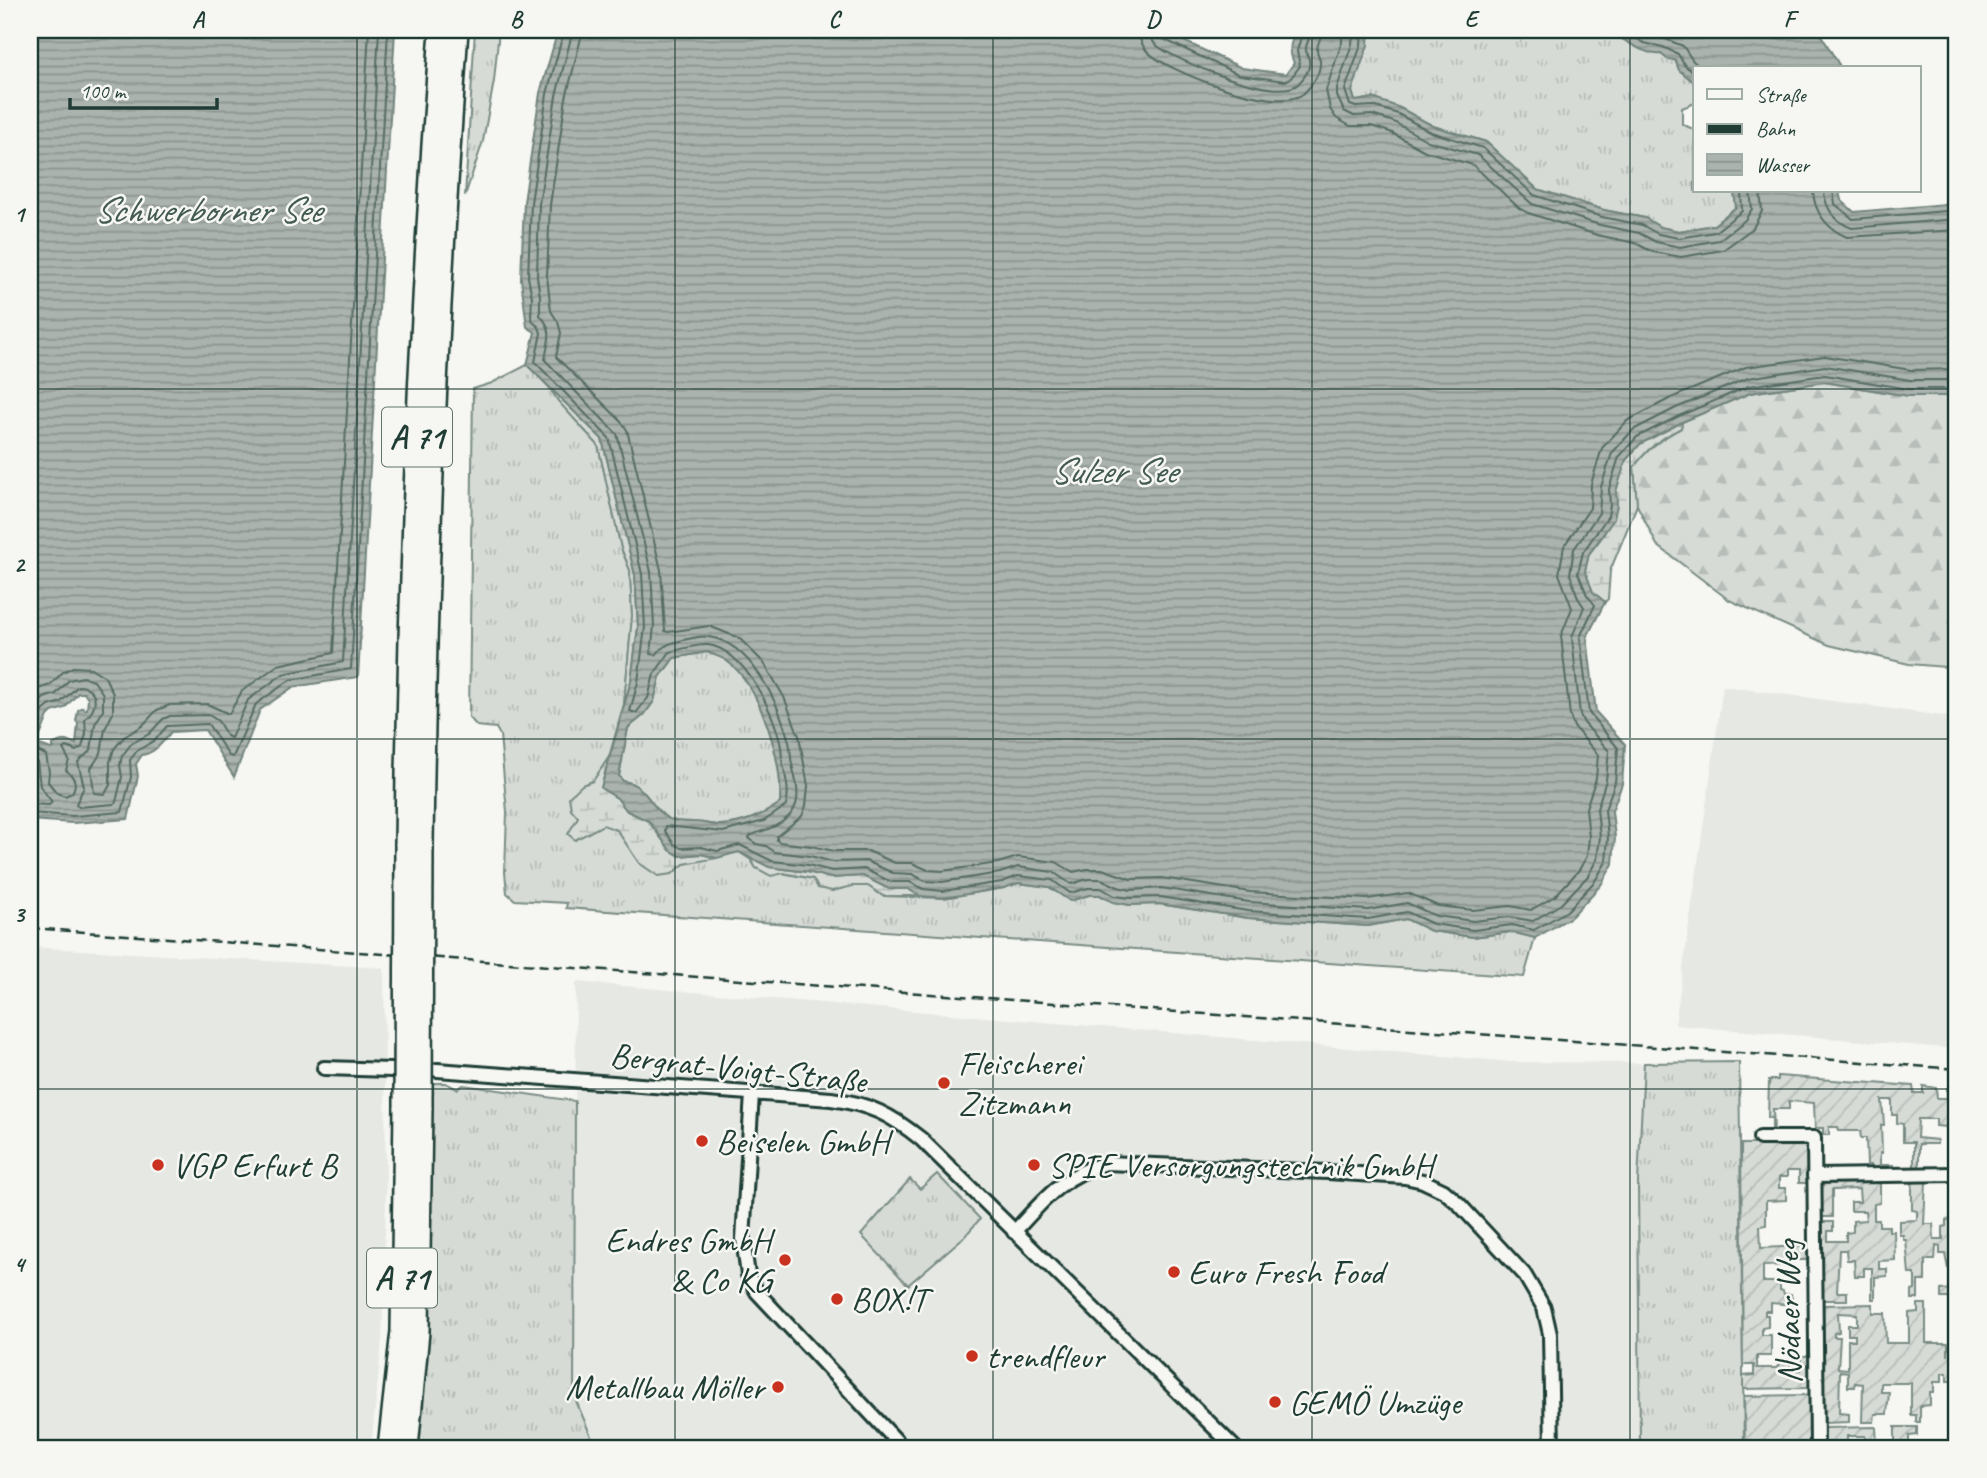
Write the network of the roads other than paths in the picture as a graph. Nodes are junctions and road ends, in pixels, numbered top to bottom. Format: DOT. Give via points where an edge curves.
graph roads {
  1 [pos="441,30"];
  2 [pos="457,30"];
  3 [pos="414,845"];
  4 [pos="324,1068"];
  5 [pos="392,1070"];
  6 [pos="437,1070"];
  7 [pos="752,1094"];
  8 [pos="413,1107"];
  9 [pos="1760,1139"];
  10 [pos="1957,1174"];
  11 [pos="1814,1176"];
  12 [pos="1014,1232"];
  13 [pos="390,1448"];
  14 [pos="407,1448"];
  15 [pos="903,1448"];
  16 [pos="1234,1448"];
  17 [pos="1552,1448"];
  18 [pos="1817,1448"];
  1 -- 3 [label="highway, A 71" via="418,396 408,664"];
  2 -- 3 [label="highway, A 71"];
  3 -- 8 [label="highway, A 71, bridge"];
  4 -- 5 [label="street"];
  6 -- 7 [label="street, Bergrat-Voigt-Straße"];
  7 -- 12 [label="street, Bergrat-Voigt-Straße" via="836,1099 881,1111 921,1139"];
  7 -- 15 [label="street" via="743,1218 748,1275 757,1292"];
  8 -- 13 [label="highway, A 71" via="402,1331"];
  8 -- 14 [label="highway, A 71" via="418,1332"];
  9 -- 11 [label="street, Nödaer Weg" via="1814,1138"];
  10 -- 11 [label="street"];
  11 -- 18 [label="street, Nödaer Weg"];
  12 -- 16 [label="street, Bergrat-Voigt-Straße"];
  12 -- 17 [label="street" via="1060,1184 1105,1163 1423,1181 1459,1204 1524,1274 1541,1301 1550,1334"];
}
